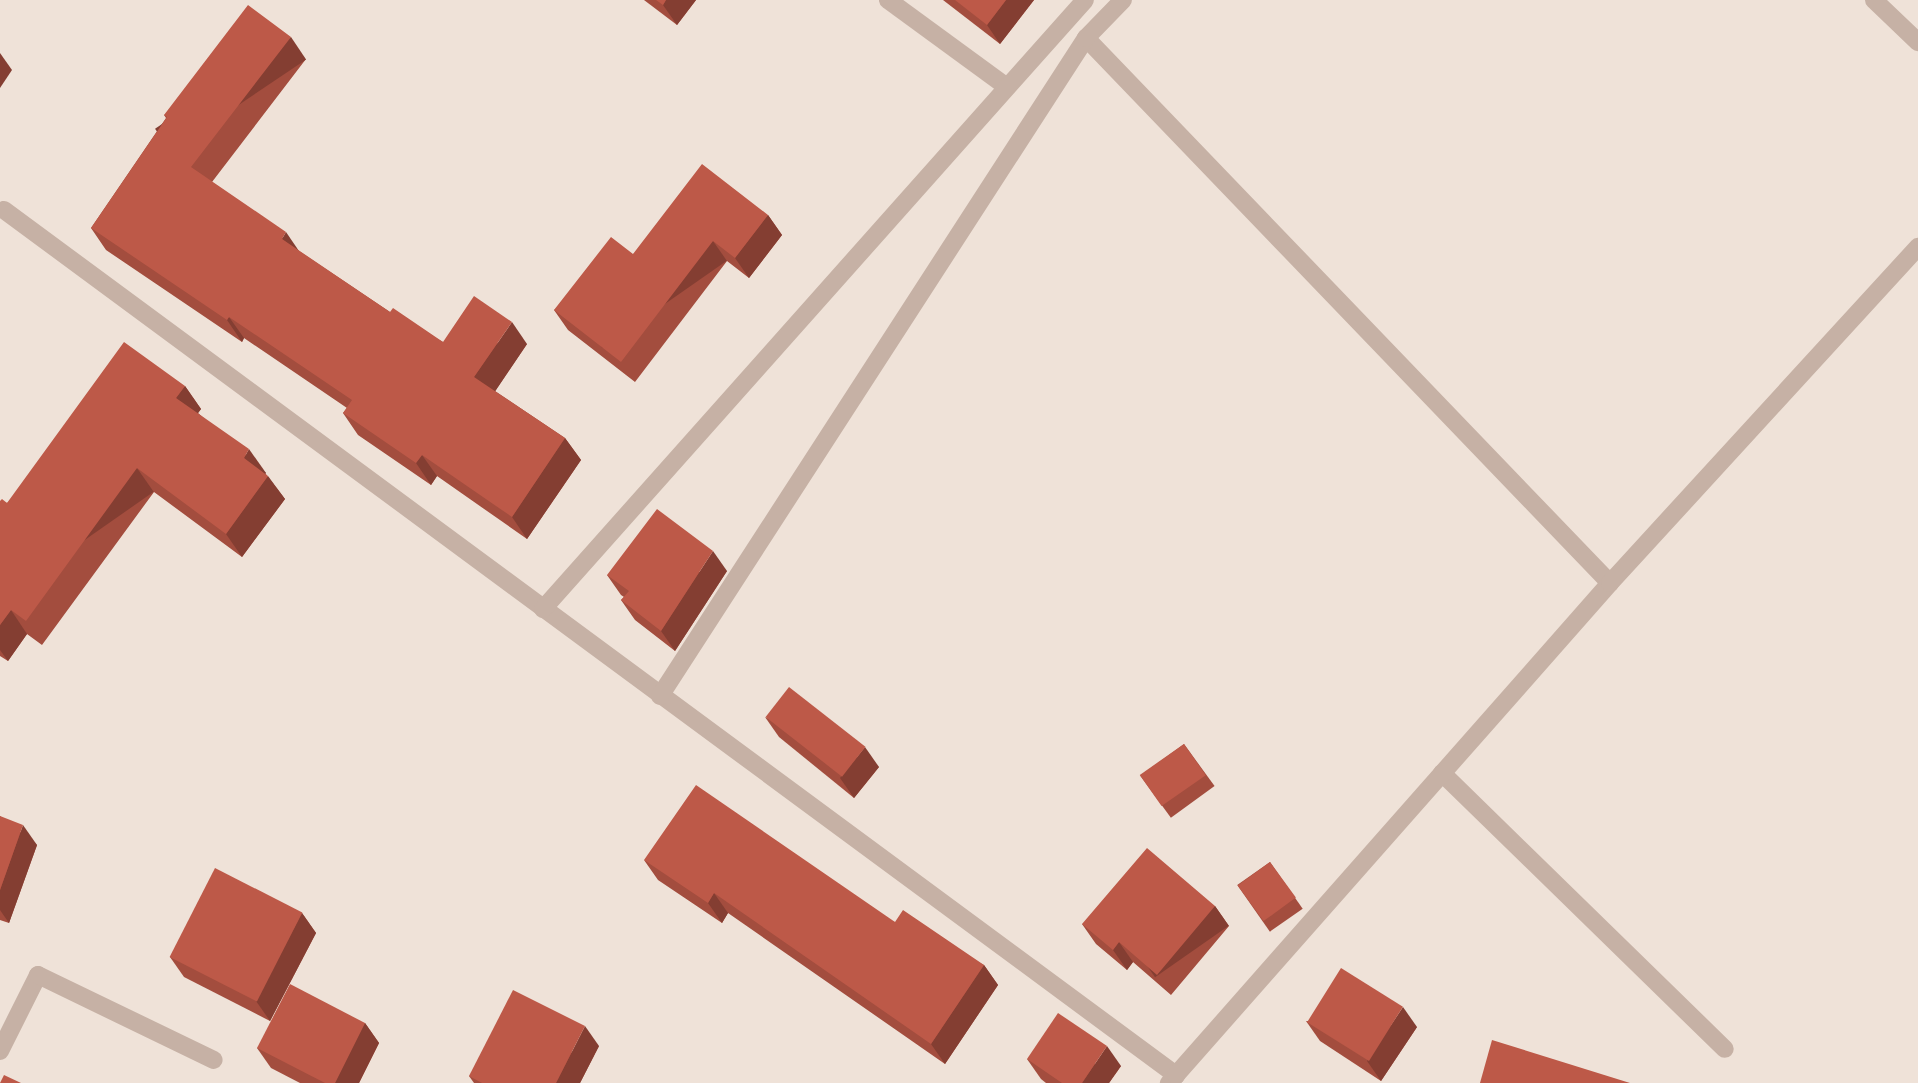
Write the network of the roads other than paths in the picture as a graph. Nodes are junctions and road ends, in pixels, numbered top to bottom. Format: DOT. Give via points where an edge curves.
graph roads {
  1 [pos="888,0"];
  2 [pos="1085,0"];
  3 [pos="1123,0"];
  4 [pos="1874,0"];
  5 [pos="1086,37"];
  6 [pos="1918,42"];
  7 [pos="1007,87"];
  8 [pos="4,210"];
  9 [pos="1918,247"];
  10 [pos="1609,583"];
  11 [pos="543,608"];
  12 [pos="660,696"];
  13 [pos="1442,773"];
  14 [pos="1725,1049"];
  15 [pos="0,1051"];
  16 [pos="214,1060"];
  17 [pos="1173,1079"];
  1 -- 7 [label="street"];
  2 -- 7 [label="street"];
  3 -- 5 [label="street"];
  4 -- 6 [label="street"];
  5 -- 10 [label="street"];
  5 -- 12 [label="street"];
  7 -- 11 [label="street"];
  8 -- 11 [label="street"];
  9 -- 10 [label="street"];
  10 -- 13 [label="street"];
  11 -- 12 [label="street"];
  12 -- 17 [label="street"];
  13 -- 14 [label="street"];
  13 -- 17 [label="street"];
  15 -- 16 [label="street" via="38,975"];
}
